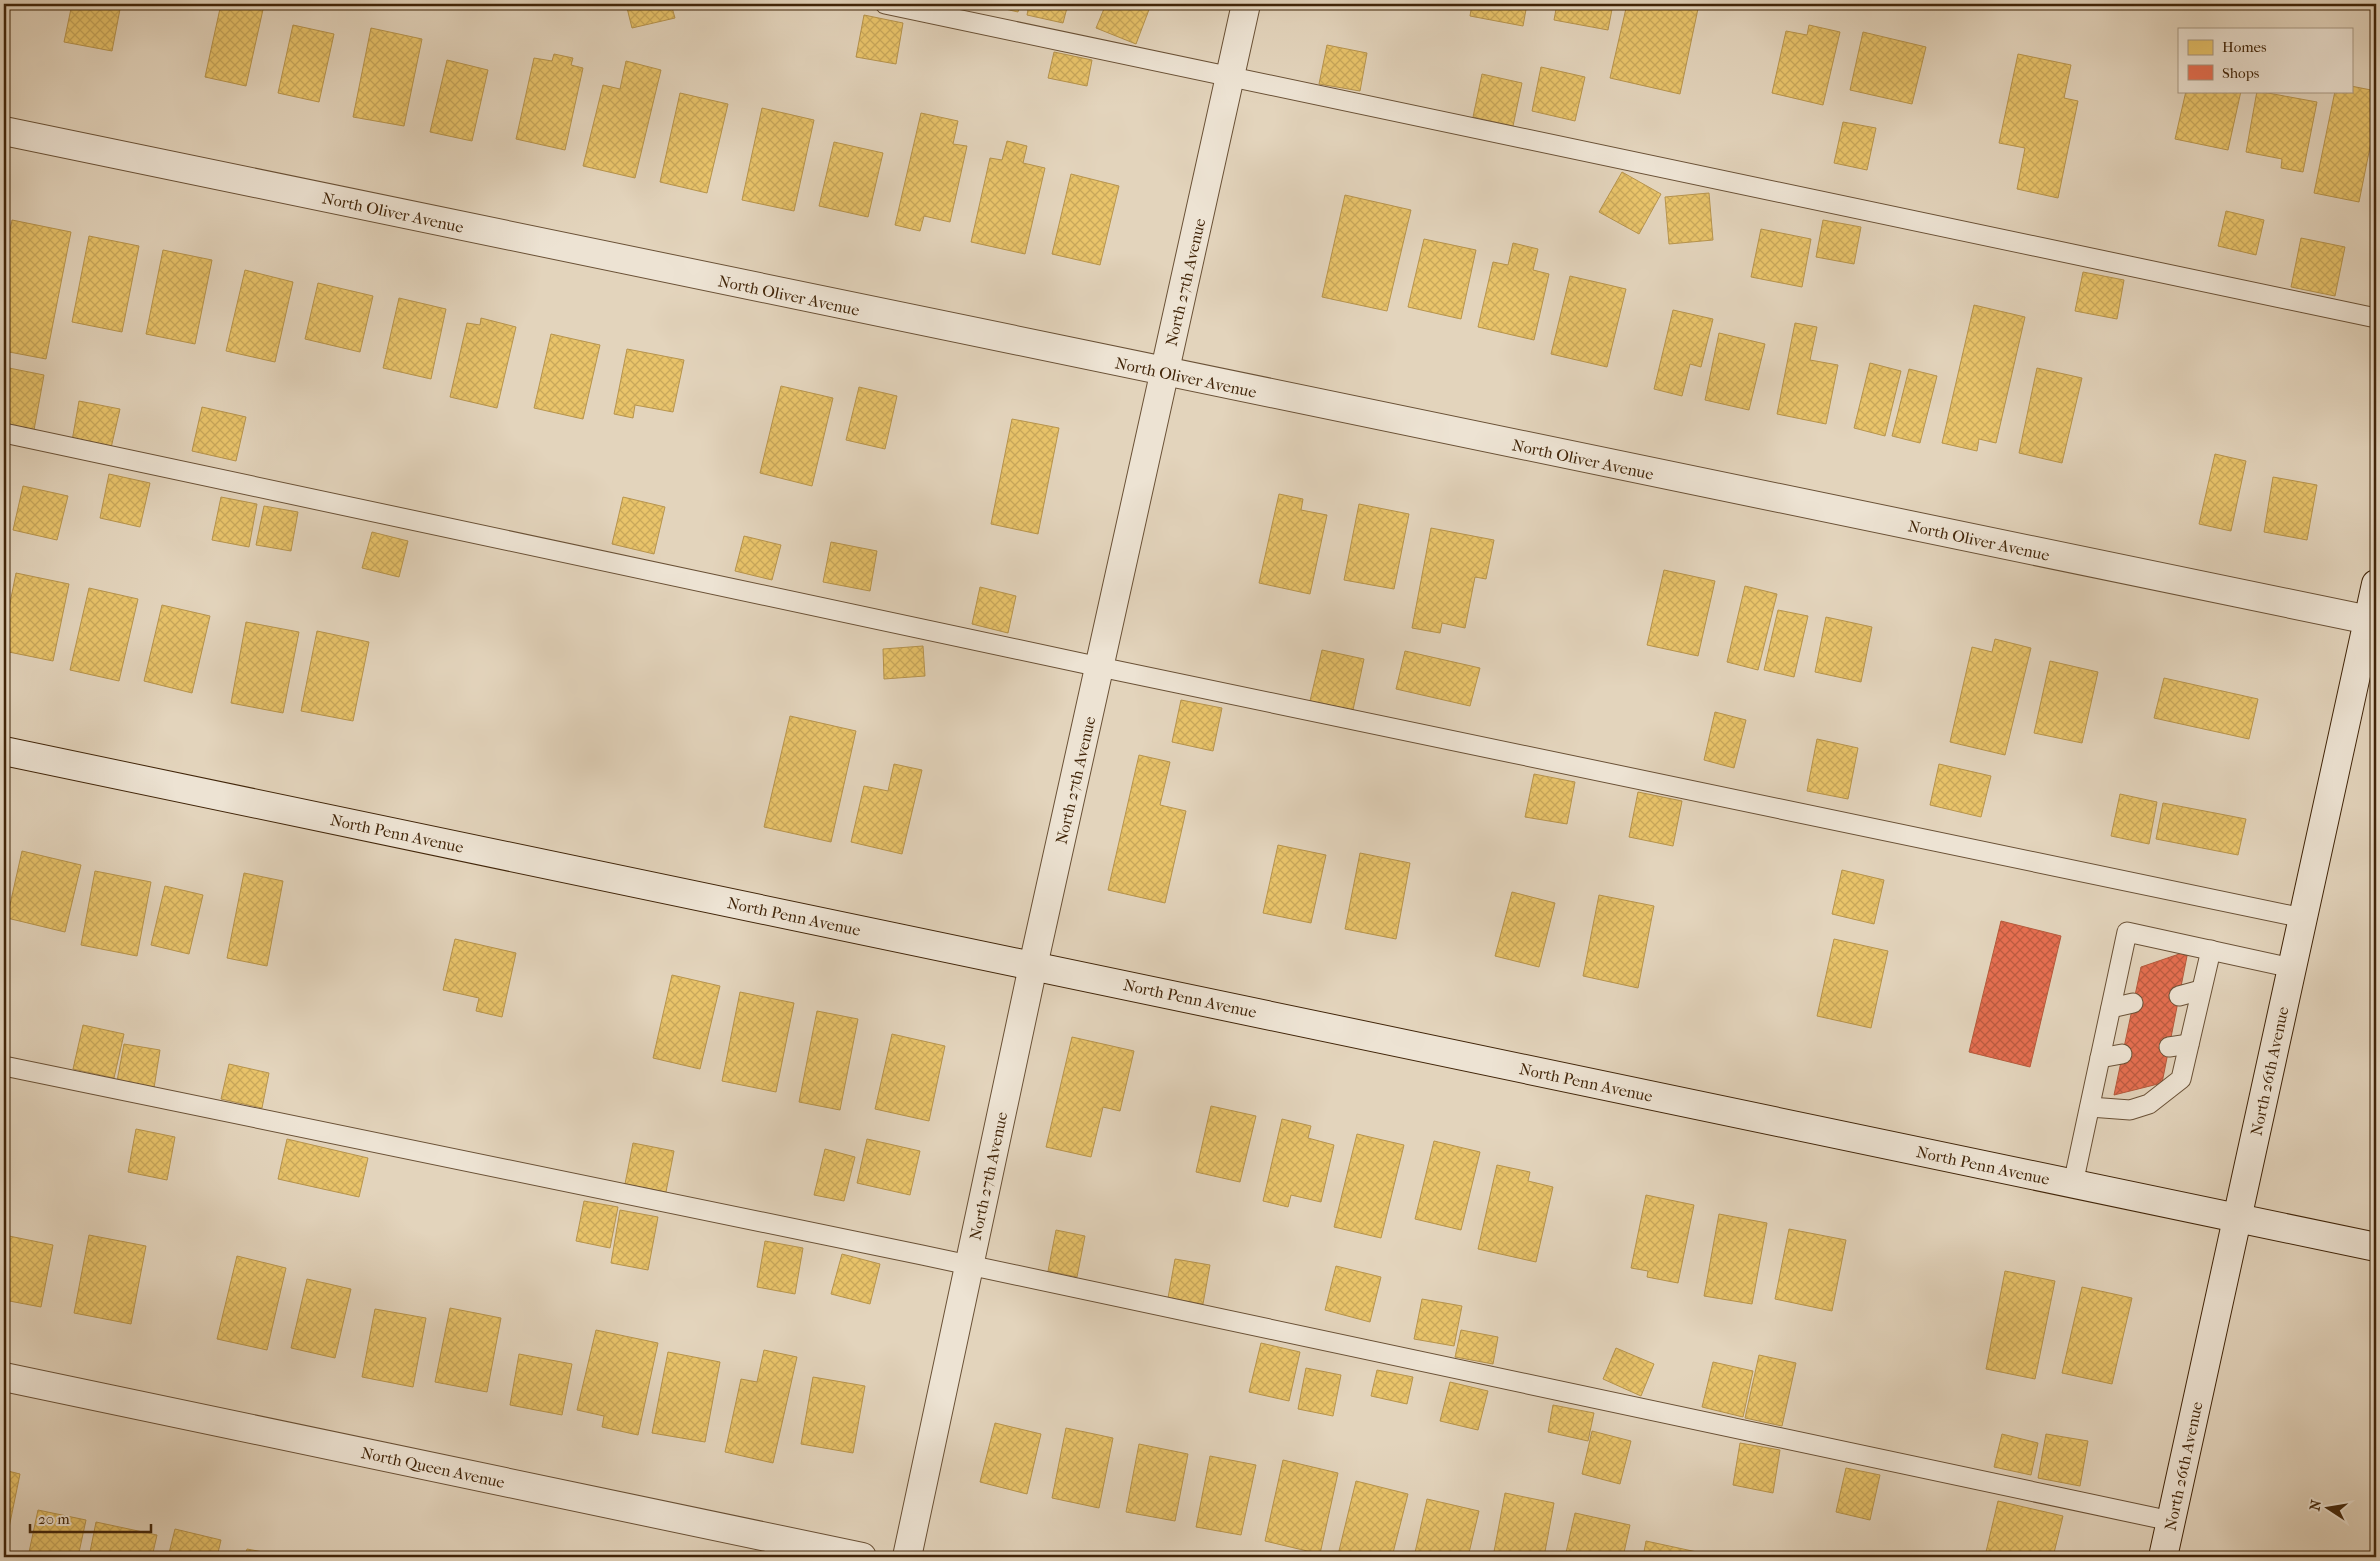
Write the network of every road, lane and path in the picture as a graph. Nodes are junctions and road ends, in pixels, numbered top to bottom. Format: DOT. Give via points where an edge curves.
graph roads {
  1 [pos="885,4"];
  2 [pos="1246,4"];
  3 [pos="1230,77"];
  4 [pos="4,132"];
  5 [pos="2376,318"];
  6 [pos="1164,373"];
  7 [pos="4,433"];
  8 [pos="2376,584"];
  9 [pos="2368,620"];
  10 [pos="1100,667"];
  11 [pos="4,750"];
  12 [pos="2303,918"];
  13 [pos="2211,950"];
  14 [pos="1033,966"];
  15 [pos="2292,968"];
  16 [pos="2202,990"];
  17 [pos="2179,996"];
  18 [pos="2133,1003"];
  19 [pos="2111,1008"];
  20 [pos="2189,1044"];
  21 [pos="2169,1047"];
  22 [pos="2122,1054"];
  23 [pos="2100,1058"];
  24 [pos="4,1066"];
  25 [pos="2090,1106"];
  26 [pos="2073,1184"];
  27 [pos="2237,1219"];
  28 [pos="2376,1247"];
  29 [pos="969,1265"];
  30 [pos="4,1377"];
  31 [pos="2171,1521"];
  32 [pos="862,1557"];
  33 [pos="906,1557"];
  34 [pos="2163,1557"];
  1 -- 3 [label="lane"];
  2 -- 3 [label="street, North 27th Avenue"];
  3 -- 5 [label="lane"];
  3 -- 6 [label="street, North 27th Avenue"];
  4 -- 6 [label="street, North Oliver Avenue"];
  6 -- 9 [label="street, North Oliver Avenue"];
  6 -- 10 [label="street, North 27th Avenue"];
  7 -- 10 [label="lane"];
  8 -- 9 [label="street, North 26th Avenue"];
  9 -- 12 [label="street, North 26th Avenue"];
  10 -- 12 [label="lane"];
  10 -- 14 [label="street, North 27th Avenue"];
  11 -- 14 [label="street, North Penn Avenue"];
  12 -- 15 [label="street, North 26th Avenue"];
  13 -- 15 [label="lane"];
  13 -- 16 [label="lane"];
  13 -- 19 [label="lane" via="2128,932"];
  14 -- 26 [label="street, North Penn Avenue"];
  14 -- 29 [label="street, North 27th Avenue"];
  15 -- 27 [label="street, North 26th Avenue"];
  16 -- 17 [label="lane"];
  16 -- 20 [label="lane"];
  18 -- 19 [label="lane"];
  19 -- 23 [label="lane"];
  20 -- 21 [label="lane"];
  20 -- 25 [label="lane" via="2181,1079 2149,1104 2130,1110"];
  22 -- 23 [label="lane"];
  23 -- 25 [label="lane"];
  24 -- 29 [label="lane"];
  25 -- 26 [label="lane"];
  26 -- 27 [label="street, North Penn Avenue"];
  27 -- 28 [label="street, North Penn Avenue"];
  27 -- 31 [label="street, North 26th Avenue"];
  29 -- 31 [label="lane"];
  29 -- 33 [label="street, North 27th Avenue"];
  30 -- 32 [label="street, North Queen Avenue"];
  31 -- 34 [label="street, North 26th Avenue"];
}
